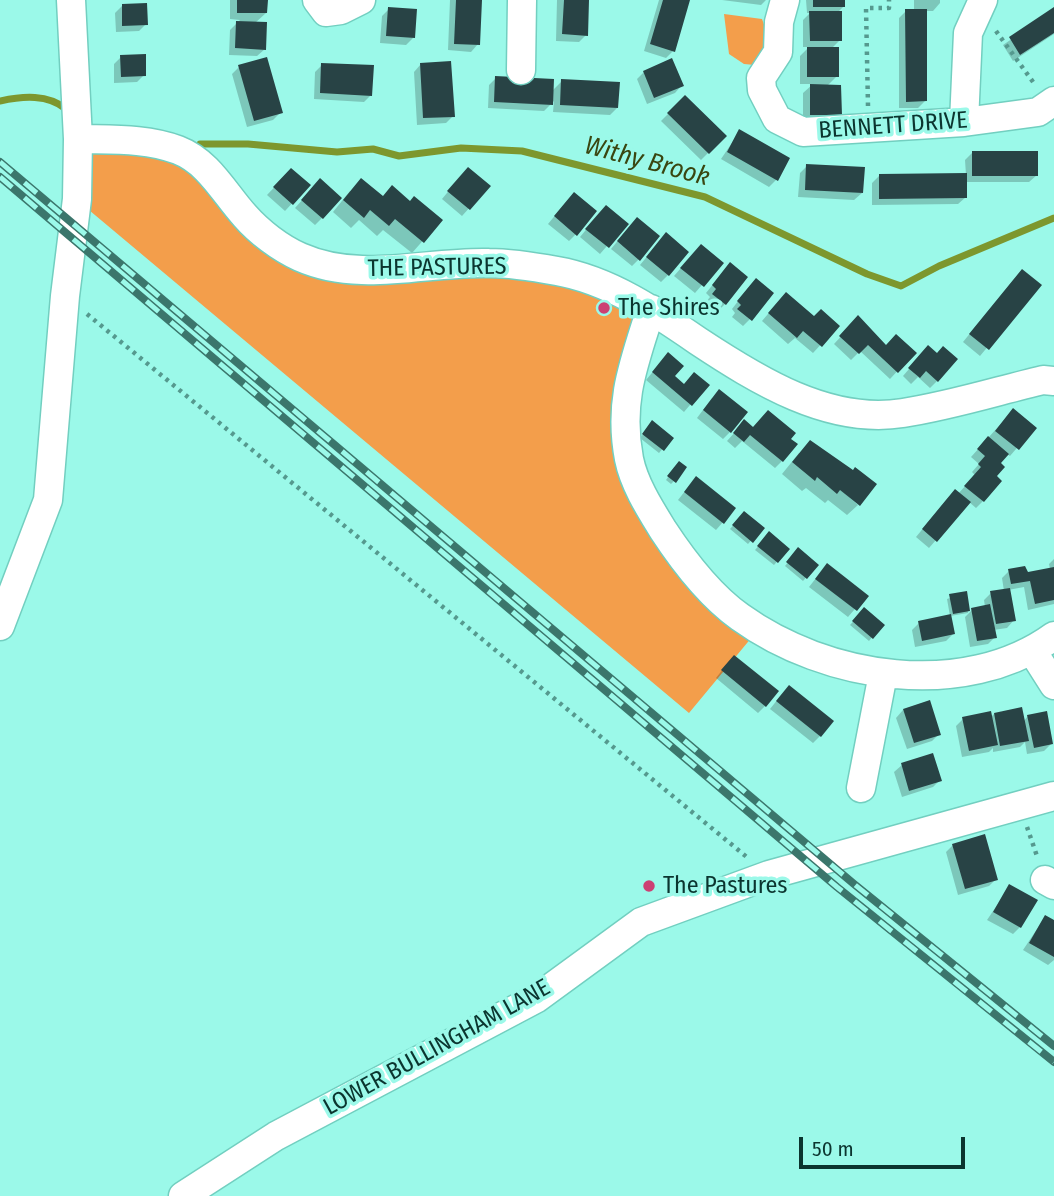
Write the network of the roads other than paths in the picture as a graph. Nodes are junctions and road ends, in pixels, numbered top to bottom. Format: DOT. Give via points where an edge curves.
graph roads {
  1 [pos="71,0"];
  2 [pos="317,0"];
  3 [pos="361,0"];
  4 [pos="523,0"];
  5 [pos="785,0"];
  6 [pos="983,0"];
  7 [pos="521,70"];
  8 [pos="1052,103"];
  9 [pos="964,122"];
  10 [pos="78,139"];
  11 [pos="651,309"];
  12 [pos="1054,381"];
  13 [pos="0,626"];
  14 [pos="1043,644"];
  15 [pos="883,674"];
  16 [pos="1054,685"];
  17 [pos="862,788"];
  18 [pos="1054,796"];
  19 [pos="183,1196"];
  1 -- 10 [label="street"];
  2 -- 3 [label="street" via="326,12"];
  4 -- 7 [label="street"];
  5 -- 9 [label="street, BENNETT DRIVE" via="778,52 761,78 777,119 803,132"];
  6 -- 9 [label="street" via="968,33"];
  8 -- 9 [label="street, BENNETT DRIVE" via="1038,112"];
  10 -- 11 [label="street, THE PASTURES" via="145,141 180,151 208,170 267,236 300,257 338,269 412,270 488,262 559,271"];
  10 -- 13 [label="street" via="77,199 48,500"];
  11 -- 12 [label="street, THE PASTURES" via="731,363 796,396 856,414 902,414"];
  11 -- 15 [label="street" via="625,394 625,430 630,462 649,508 668,538 721,601 779,642"];
  14 -- 15 [label="street" via="986,669"];
  14 -- 16 [label="street"];
  15 -- 17 [label="street"];
  18 -- 19 [label="street, LOWER BULLINGHAM LANE" via="769,875 641,922 537,998 276,1136"];
}
